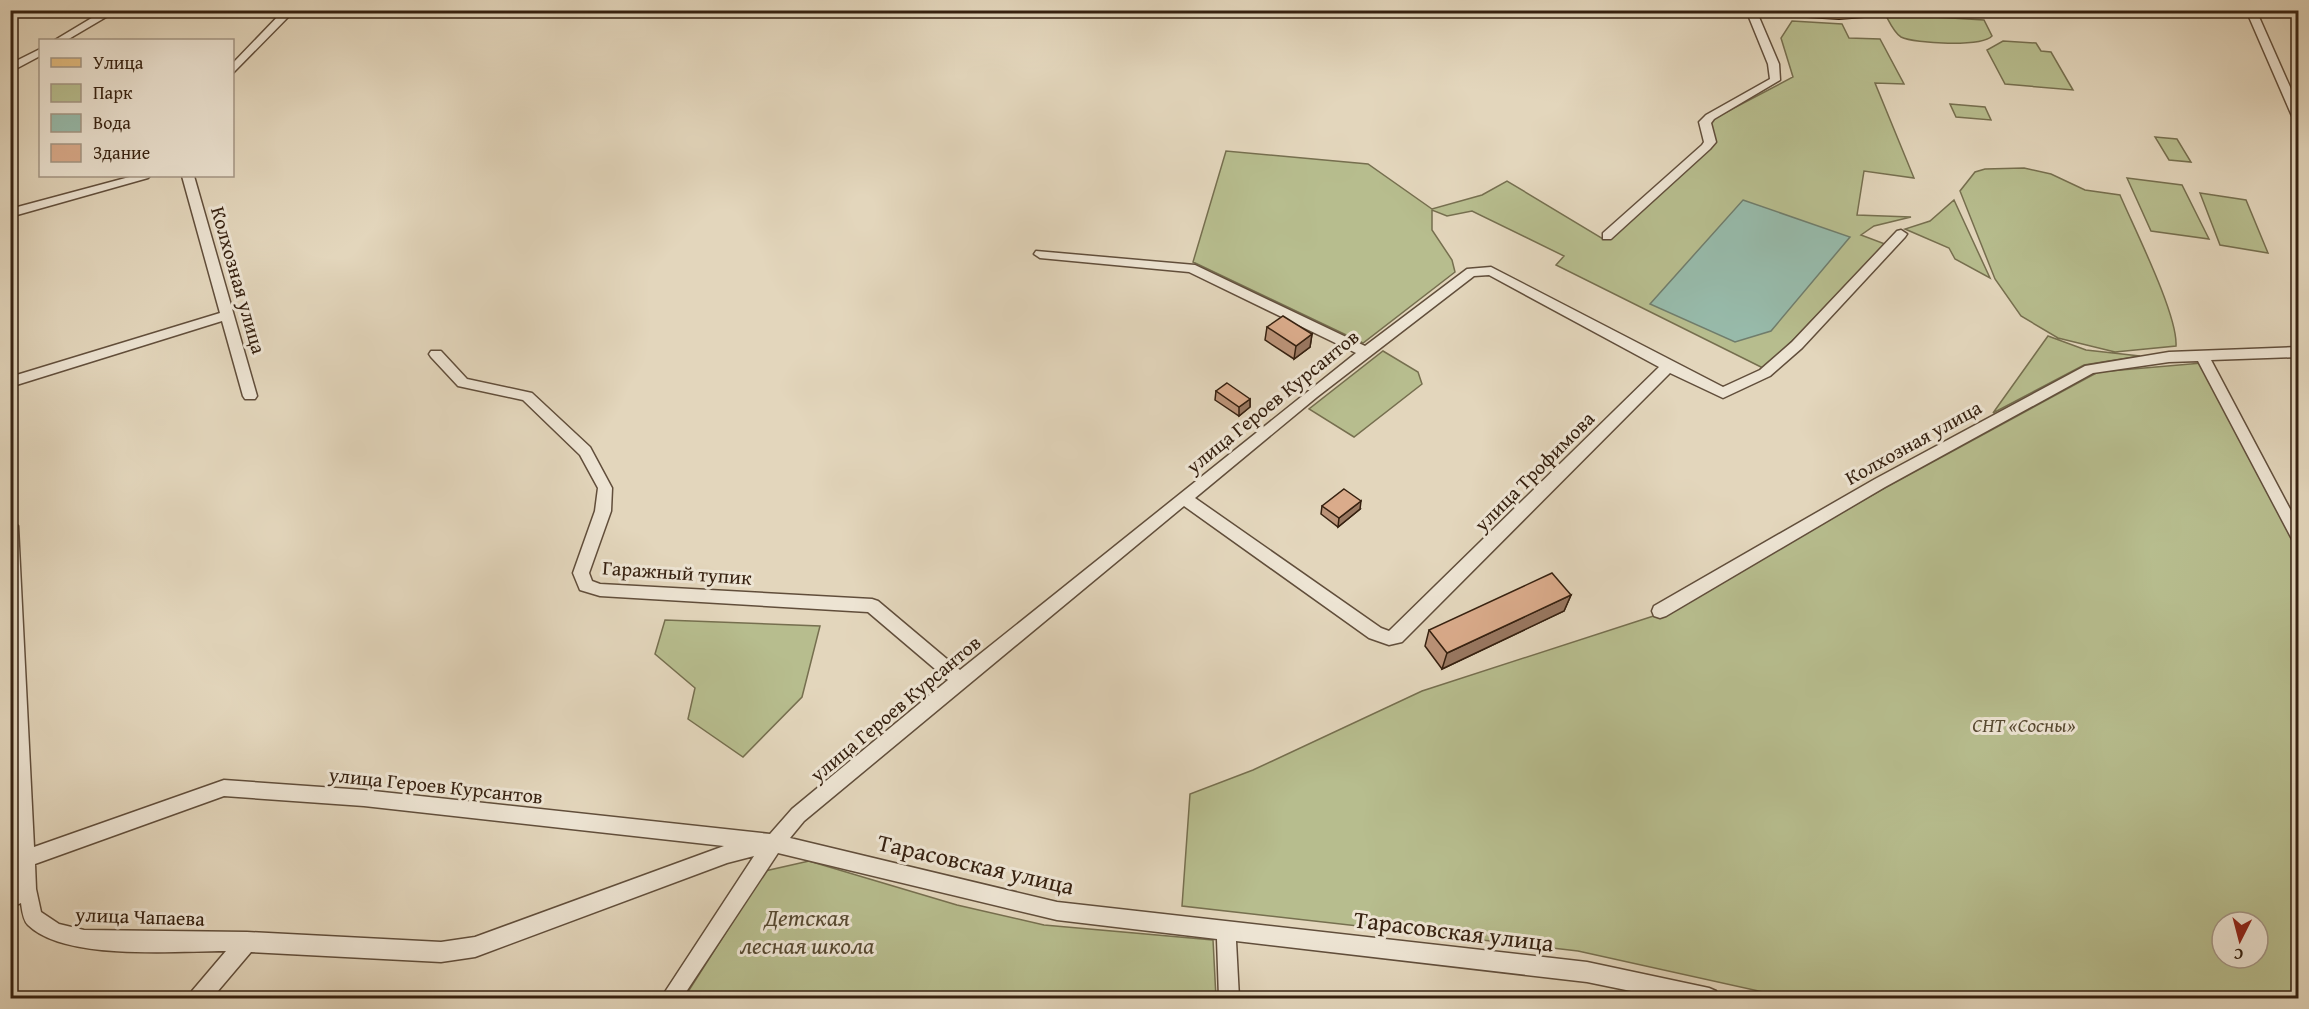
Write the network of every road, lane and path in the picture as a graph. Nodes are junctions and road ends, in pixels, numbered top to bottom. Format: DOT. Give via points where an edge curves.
graph roads {
  1 [pos="113,10"];
  2 [pos="290,10"];
  3 [pos="1751,10"];
  4 [pos="1760,10"];
  5 [pos="1903,10"];
  6 [pos="2251,10"];
  7 [pos="62,39"];
  8 [pos="39,53"];
  9 [pos="234,58"];
  10 [pos="245,58"];
  11 [pos="234,68"];
  12 [pos="10,69"];
  13 [pos="2298,116"];
  14 [pos="140,177"];
  15 [pos="188,177"];
  16 [pos="10,213"];
  17 [pos="1901,234"];
  18 [pos="1607,236"];
  19 [pos="1040,254"];
  20 [pos="227,315"];
  21 [pos="1366,352"];
  22 [pos="2298,352"];
  23 [pos="436,354"];
  24 [pos="2202,356"];
  25 [pos="1668,366"];
  26 [pos="10,382"];
  27 [pos="250,396"];
  28 [pos="1184,498"];
  29 [pos="10,526"];
  30 [pos="2298,537"];
  31 [pos="11,560"];
  32 [pos="1660,611"];
  33 [pos="960,680"];
  34 [pos="16,762"];
  35 [pos="774,843"];
  36 [pos="26,859"];
  37 [pos="27,890"];
  38 [pos="10,899"];
  39 [pos="1226,931"];
  40 [pos="247,942"];
  41 [pos="199,999"];
  42 [pos="671,999"];
  43 [pos="1229,999"];
  44 [pos="1709,999"];
  1 -- 7 [label="street"];
  2 -- 10 [label="street"];
  3 -- 18 [label="street" via="1754,27 1769,52 1775,80 1710,117 1705,122 1710,142 1706,147"];
  4 -- 5 [label="main road" via="1839,15"];
  6 -- 13 [label="street"];
  8 -- 12 [label="street"];
  9 -- 10 [label="street"];
  10 -- 11 [label="street"];
  14 -- 16 [label="street"];
  15 -- 20 [label="street, Колхозная улица"];
  17 -- 25 [label="street" via="1816,327 1765,373 1723,393"];
  19 -- 21 [label="street" via="1191,268"];
  20 -- 26 [label="street"];
  20 -- 27 [label="street, Колхозная улица"];
  21 -- 25 [label="street, улица Героев Курсантов" via="1468,274 1482,270 1491,271"];
  21 -- 28 [label="street, улица Героев Курсантов"];
  22 -- 24 [label="street, Колхозная улица"];
  23 -- 33 [label="street, Гаражный тупик" via="464,382 527,396 585,451 605,488 603,511 581,573 586,585 600,590 872,606"];
  24 -- 30 [label="street"];
  24 -- 32 [label="street, Колхозная улица" via="2090,369 1880,483"];
  25 -- 28 [label="street, улица Трофимова" via="1396,637 1375,633"];
  28 -- 33 [label="street, улица Героев Курсантов"];
  29 -- 31 [label="street, улица Чапаева"];
  31 -- 34 [label="street, улица Чапаева"];
  33 -- 35 [label="street, улица Героев Курсантов" via="798,815"];
  34 -- 36 [label="street, улица Чапаева"];
  35 -- 36 [label="street, улица Героев Курсантов" via="364,798 224,788"];
  35 -- 39 [label="street, Тарасовская улица" via="1058,911"];
  35 -- 40 [label="street, Тарасовская улица" via="728,854 475,947 441,952"];
  35 -- 42 [label="street"];
  36 -- 37 [label="street, улица Чапаева"];
  37 -- 38 [label="street"];
  37 -- 40 [label="street, улица Чапаева" via="33,917 54,932 84,940"];
  39 -- 43 [label="street"];
  39 -- 44 [label="street, Тарасовская улица" via="1587,972"];
  40 -- 41 [label="street"];
}
